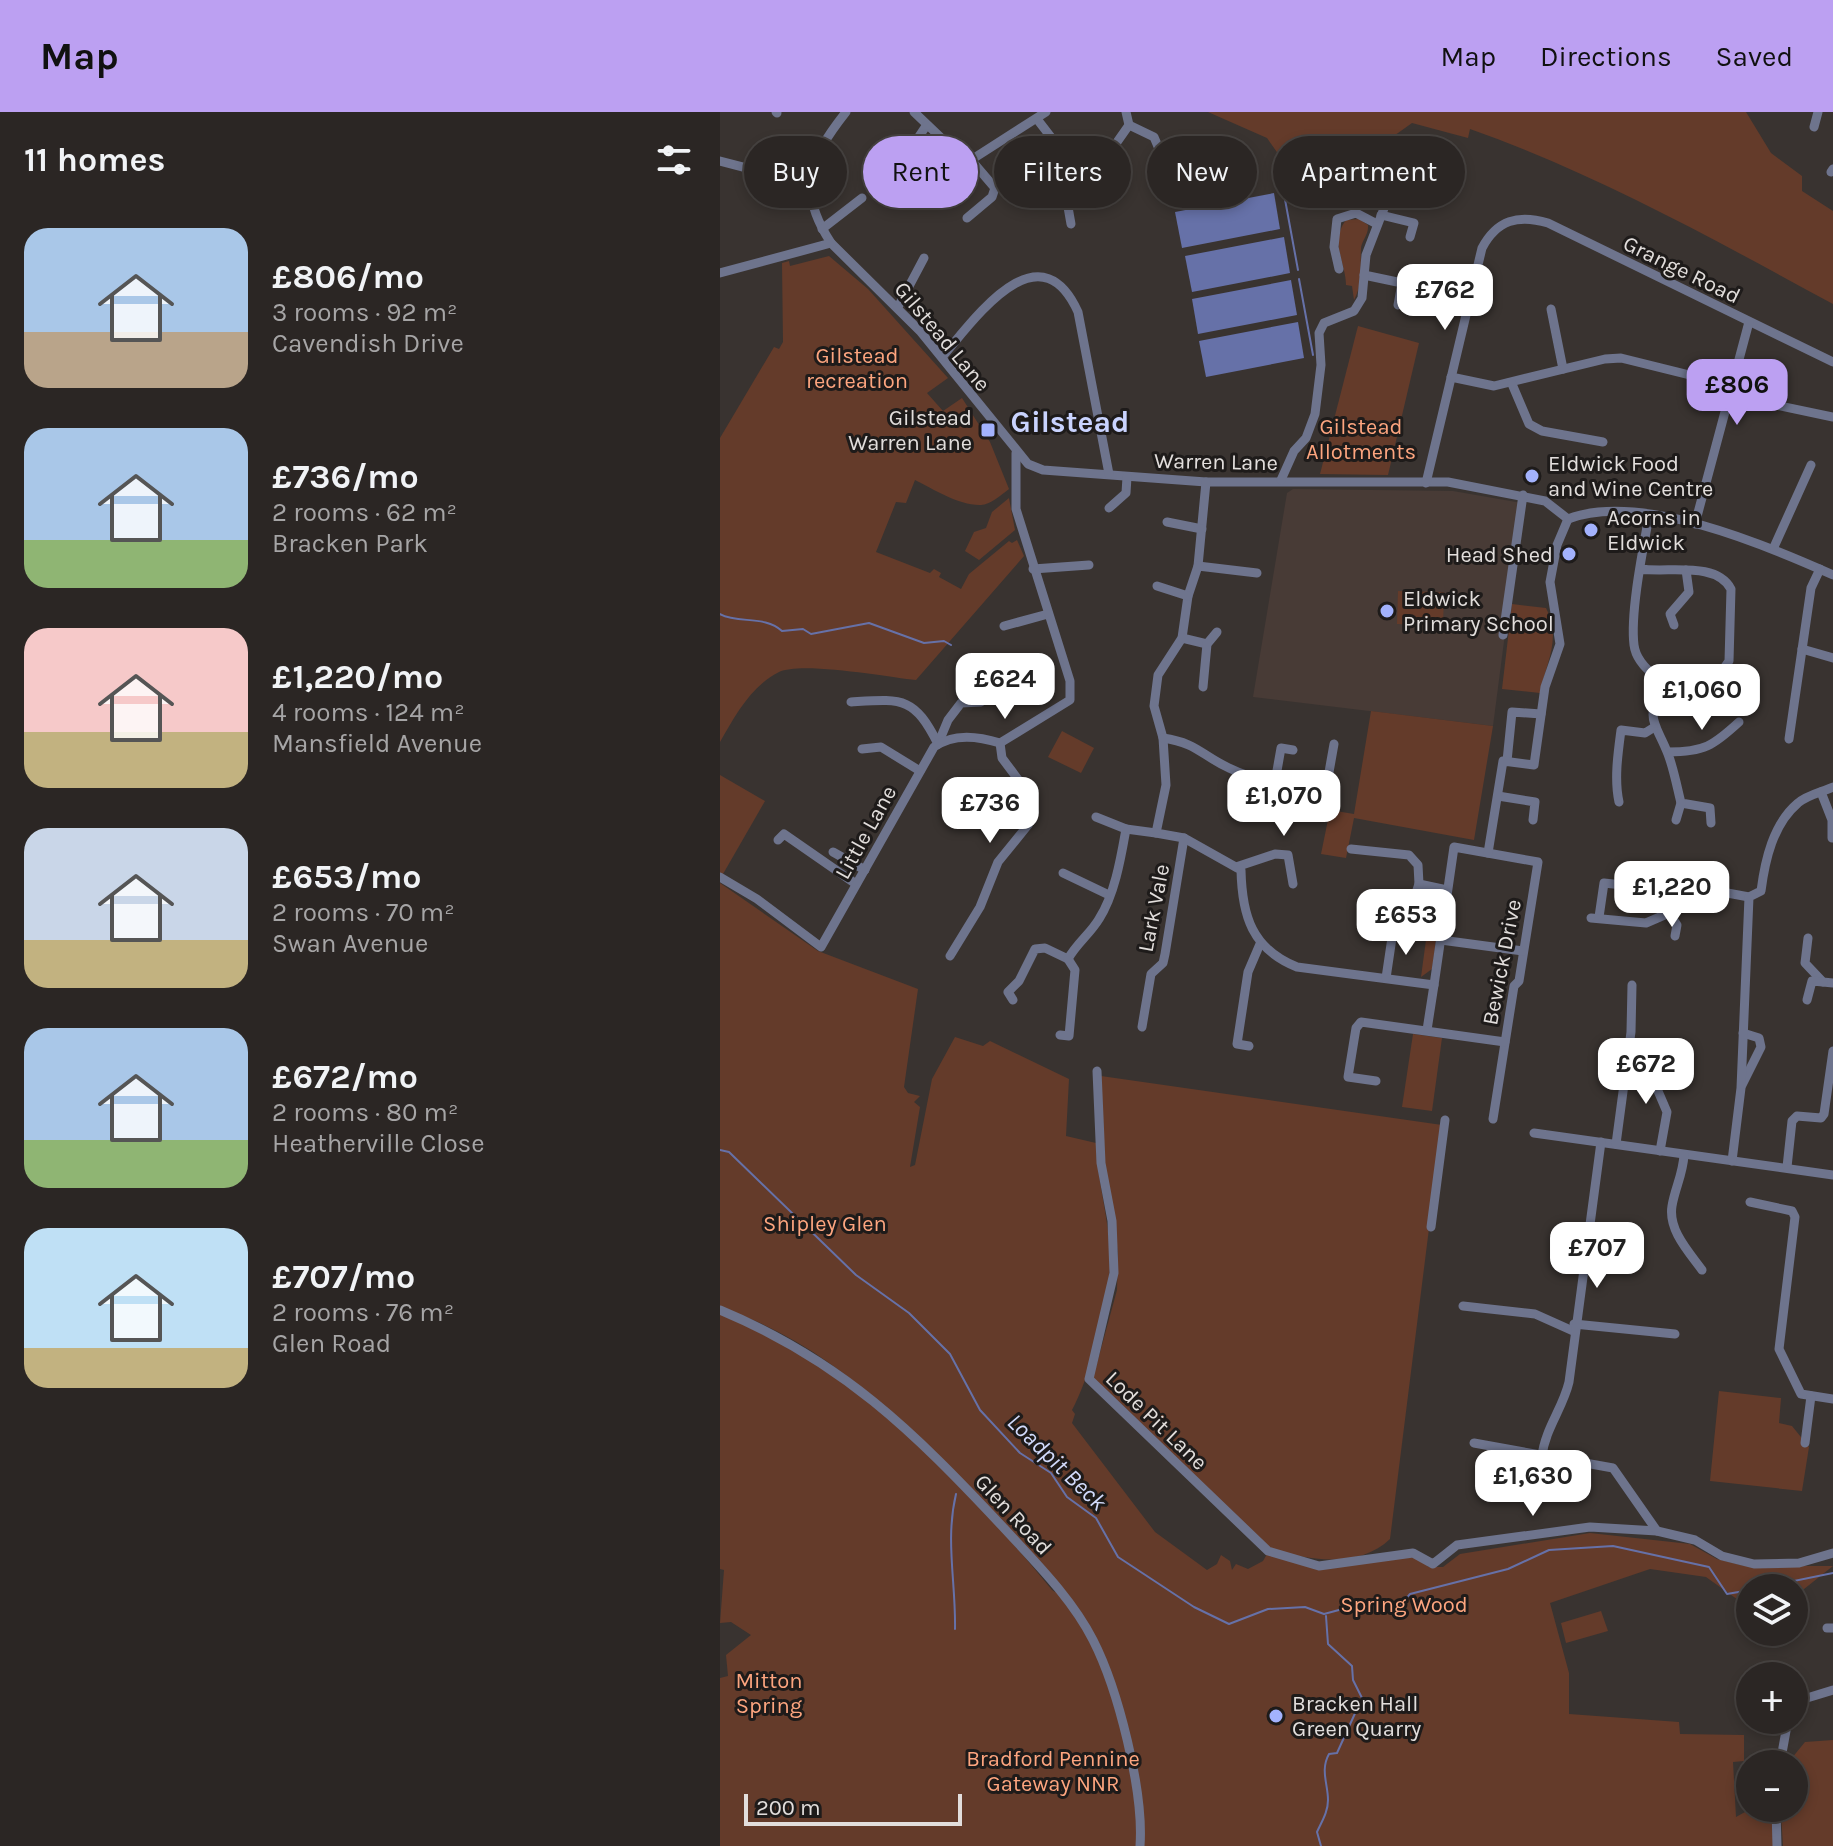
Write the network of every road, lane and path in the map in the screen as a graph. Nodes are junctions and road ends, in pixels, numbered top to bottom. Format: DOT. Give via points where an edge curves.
graph roads {
  1 [pos="846,112"];
  2 [pos="914,112"];
  3 [pos="1046,112"];
  4 [pos="1126,112"];
  5 [pos="1818,112"];
  6 [pos="926,119"];
  7 [pos="1037,119"];
  8 [pos="1129,125"];
  9 [pos="1814,127"];
  10 [pos="829,136"];
  11 [pos="942,136"];
  12 [pos="1121,136"];
  13 [pos="1152,136"];
  14 [pos="978,156"];
  15 [pos="720,161"];
  16 [pos="744,167"];
  17 [pos="978,168"];
  18 [pos="862,198"];
  19 [pos="814,208"];
  20 [pos="1384,208"];
  21 [pos="967,218"];
  22 [pos="1379,220"];
  23 [pos="1071,224"];
  24 [pos="822,229"];
  25 [pos="1410,237"];
  26 [pos="831,243"];
  27 [pos="924,258"];
  28 [pos="1339,269"];
  29 [pos="720,273"];
  30 [pos="1364,275"];
  31 [pos="1398,305"];
  32 [pos="898,307"];
  33 [pos="1551,309"];
  34 [pos="1749,322"];
  35 [pos="942,357"];
  36 [pos="1833,362"];
  37 [pos="1563,369"];
  38 [pos="1451,377"];
  39 [pos="1512,384"];
  40 [pos="1729,390"];
  41 [pos="1833,417"];
  42 [pos="1603,442"];
  43 [pos="1016,453"];
  44 [pos="1811,465"];
  45 [pos="1109,474"];
  46 [pos="1127,477"];
  47 [pos="1281,480"];
  48 [pos="1206,482"];
  49 [pos="1426,483"];
  50 [pos="1523,495"];
  51 [pos="1109,508"];
  52 [pos="1649,516"];
  53 [pos="1568,519"];
  54 [pos="1167,522"];
  55 [pos="1695,524"];
  56 [pos="1202,529"];
  57 [pos="1774,547"];
  58 [pos="1089,565"];
  59 [pos="1198,566"];
  60 [pos="1033,569"];
  61 [pos="1640,569"];
  62 [pos="1820,569"];
  63 [pos="1686,570"];
  64 [pos="1257,573"];
  65 [pos="1833,575"];
  66 [pos="1157,586"];
  67 [pos="1188,596"];
  68 [pos="1048,614"];
  69 [pos="1674,625"];
  70 [pos="1004,626"];
  71 [pos="1217,632"];
  72 [pos="1503,635"];
  73 [pos="1182,638"];
  74 [pos="1207,644"];
  75 [pos="1802,649"];
  76 [pos="1833,658"];
  77 [pos="1664,684"];
  78 [pos="1203,687"];
  79 [pos="851,702"];
  80 [pos="981,702"];
  81 [pos="1541,714"];
  82 [pos="1739,722"];
  83 [pos="1653,728"];
  84 [pos="1163,738"];
  85 [pos="1789,739"];
  86 [pos="942,741"];
  87 [pos="1000,743"];
  88 [pos="1334,744"];
  89 [pos="862,749"];
  90 [pos="1293,750"];
  91 [pos="1668,752"];
  92 [pos="1507,761"];
  93 [pos="920,771"];
  94 [pos="1275,782"];
  95 [pos="1833,787"];
  96 [pos="1821,792"];
  97 [pos="1498,796"];
  98 [pos="1619,802"];
  99 [pos="1681,803"];
  100 [pos="1096,817"];
  101 [pos="1533,820"];
  102 [pos="1676,820"];
  103 [pos="1711,823"];
  104 [pos="1126,829"];
  105 [pos="1156,833"];
  106 [pos="1184,838"];
  107 [pos="1832,838"];
  108 [pos="1376,839"];
  109 [pos="778,840"];
  110 [pos="1351,849"];
  111 [pos="833,852"];
  112 [pos="1373,852"];
  113 [pos="1488,853"];
  114 [pos="1236,867"];
  115 [pos="865,870"];
  116 [pos="1063,873"];
  117 [pos="720,877"];
  118 [pos="856,884"];
  119 [pos="1293,884"];
  120 [pos="1419,884"];
  121 [pos="1632,886"];
  122 [pos="1447,890"];
  123 [pos="1109,895"];
  124 [pos="1373,896"];
  125 [pos="1749,897"];
  126 [pos="1669,913"];
  127 [pos="1393,931"];
  128 [pos="1675,936"];
  129 [pos="1808,938"];
  130 [pos="1441,940"];
  131 [pos="1260,944"];
  132 [pos="1523,951"];
  133 [pos="950,956"];
  134 [pos="1068,959"];
  135 [pos="1386,978"];
  136 [pos="1828,983"];
  137 [pos="1434,985"];
  138 [pos="1632,985"];
  139 [pos="1007,995"];
  140 [pos="1807,1000"];
  141 [pos="1142,1027"];
  142 [pos="1427,1030"];
  143 [pos="1743,1033"];
  144 [pos="1060,1035"];
  145 [pos="1505,1042"];
  146 [pos="1249,1046"];
  147 [pos="1833,1051"];
  148 [pos="1660,1066"];
  149 [pos="1097,1071"];
  150 [pos="1376,1081"];
  151 [pos="1741,1088"];
  152 [pos="1493,1119"];
  153 [pos="1445,1120"];
  154 [pos="1534,1133"];
  155 [pos="1601,1142"];
  156 [pos="1616,1144"];
  157 [pos="1660,1151"];
  158 [pos="1684,1155"];
  159 [pos="1732,1161"];
  160 [pos="1787,1167"];
  161 [pos="1833,1175"];
  162 [pos="1750,1202"];
  163 [pos="1431,1227"];
  164 [pos="1702,1270"];
  165 [pos="1463,1306"];
  166 [pos="720,1310"];
  167 [pos="1574,1328"];
  168 [pos="1675,1334"];
  169 [pos="1811,1396"];
  170 [pos="1833,1399"];
  171 [pos="1474,1443"];
  172 [pos="1805,1443"];
  173 [pos="1542,1456"];
  174 [pos="1657,1531"];
  175 [pos="1833,1553"];
  176 [pos="1833,1690"];
  177 [pos="1808,1698"];
  178 [pos="1776,1822"];
  179 [pos="1140,1846"];
  180 [pos="1777,1846"];
  1 -- 10 [label="street"];
  2 -- 6 [label="street"];
  3 -- 7 [label="street"];
  4 -- 8 [label="street"];
  5 -- 9 [label="street"];
  6 -- 11 [label="street"];
  7 -- 14 [label="street"];
  7 -- 23 [label="street" via="1057,145"];
  8 -- 12 [label="street"];
  8 -- 13 [label="street"];
  15 -- 16 [label="street"];
  17 -- 21 [label="street" via="995,188"];
  18 -- 24 [label="street"];
  19 -- 24 [label="street, Gilstead Lane"];
  20 -- 22 [label="street"];
  22 -- 25 [label="street" via="1414,223"];
  22 -- 28 [label="street" via="1356,213 1337,219 1334,247"];
  22 -- 30 [label="street"];
  24 -- 26 [label="street, Gilstead Lane"];
  26 -- 29 [label="street"];
  26 -- 32 [label="street, Gilstead Lane"];
  27 -- 32 [label="street"];
  30 -- 31 [label="street" via="1402,283"];
  30 -- 47 [label="street" via="1362,298 1354,311 1324,323 1319,333 1315,414"];
  32 -- 35 [label="street, Gilstead Lane"];
  33 -- 37 [label="street"];
  34 -- 36 [label="street, Grange Road"];
  34 -- 38 [label="street, Grange Road" via="1548,223 1513,218 1489,235 1482,248"];
  34 -- 40 [label="street"];
  35 -- 43 [label="street, Gilstead Lane"];
  35 -- 45 [label="street" via="1012,282 1033,276 1049,279 1073,300 1078,312"];
  37 -- 39 [label="street"];
  37 -- 40 [label="street" via="1621,358"];
  38 -- 39 [label="street" via="1494,386"];
  38 -- 49 [label="street"];
  39 -- 42 [label="street" via="1529,424"];
  40 -- 41 [label="street"];
  40 -- 55 [label="street"];
  43 -- 45 [label="street, Warren Lane" via="1043,470"];
  43 -- 60 [label="street" via="1016,509"];
  44 -- 57 [label="street"];
  45 -- 46 [label="street, Warren Lane"];
  46 -- 48 [label="street, Warren Lane"];
  46 -- 51 [label="street" via="1126,493"];
  47 -- 48 [label="street, Warren Lane"];
  47 -- 49 [label="street, Warren Lane"];
  48 -- 56 [label="street"];
  49 -- 50 [label="street, Warren Lane"];
  50 -- 53 [label="street, Warren Lane" via="1545,501"];
  50 -- 72 [label="street"];
  52 -- 53 [label="street" via="1612,509"];
  52 -- 55 [label="street"];
  52 -- 61 [label="street"];
  53 -- 81 [label="street" via="1550,582 1561,641"];
  54 -- 56 [label="street"];
  55 -- 57 [label="street"];
  56 -- 59 [label="street"];
  57 -- 62 [label="street"];
  58 -- 60 [label="street"];
  59 -- 64 [label="street"];
  59 -- 67 [label="street"];
  60 -- 68 [label="street"];
  61 -- 63 [label="street"];
  61 -- 77 [label="street" via="1634,647"];
  62 -- 65 [label="street"];
  62 -- 75 [label="street" via="1811,588"];
  63 -- 69 [label="street" via="1689,592 1670,614"];
  63 -- 77 [label="street" via="1719,575 1731,589 1729,661 1719,675 1692,693"];
  66 -- 67 [label="street"];
  67 -- 73 [label="street"];
  68 -- 70 [label="street"];
  68 -- 87 [label="street" via="1070,681 1070,700"];
  71 -- 74 [label="street"];
  73 -- 74 [label="street"];
  73 -- 84 [label="street" via="1158,675 1154,706"];
  74 -- 78 [label="street"];
  75 -- 76 [label="street"];
  75 -- 85 [label="street"];
  77 -- 83 [label="street" via="1651,715"];
  79 -- 86 [label="street" via="893,699 919,710"];
  80 -- 86 [label="street, Little Lane" via="961,703 948,720"];
  81 -- 92 [label="street" via="1512,712"];
  81 -- 92 [label="street" via="1534,765"];
  82 -- 91 [label="street" via="1714,745"];
  83 -- 91 [label="street"];
  83 -- 98 [label="street" via="1645,733 1621,730"];
  84 -- 94 [label="street" via="1188,742 1228,768"];
  84 -- 105 [label="street" via="1166,785"];
  86 -- 87 [label="street" via="964,737"];
  86 -- 93 [label="street, Little Lane"];
  87 -- 133 [label="street" via="1002,758 1029,794 1034,812 998,862 980,907"];
  88 -- 94 [label="street" via="1326,789"];
  89 -- 93 [label="street" via="881,747"];
  90 -- 94 [label="street" via="1281,748"];
  91 -- 99 [label="street"];
  92 -- 97 [label="street"];
  93 -- 115 [label="street, Little Lane"];
  95 -- 96 [label="street"];
  96 -- 107 [label="street" via="1832,820"];
  96 -- 125 [label="street" via="1800,801 1784,818 1761,891"];
  97 -- 101 [label="street" via="1535,802"];
  97 -- 113 [label="street"];
  99 -- 102 [label="street"];
  99 -- 103 [label="street" via="1710,808"];
  100 -- 104 [label="street"];
  104 -- 105 [label="street"];
  104 -- 123 [label="street"];
  105 -- 106 [label="street"];
  106 -- 114 [label="street"];
  106 -- 141 [label="street, Lark Vale" via="1163,963 1151,974"];
  108 -- 112 [label="street"];
  109 -- 118 [label="street" via="784,834 804,845"];
  110 -- 112 [label="street"];
  111 -- 115 [label="street"];
  112 -- 120 [label="street" via="1409,855 1418,865"];
  113 -- 122 [label="street" via="1454,847"];
  113 -- 132 [label="street, Bewick Drive" via="1538,862"];
  114 -- 119 [label="street" via="1288,855"];
  114 -- 131 [label="street" via="1241,870 1246,920"];
  115 -- 118 [label="street, Little Lane"];
  116 -- 123 [label="street"];
  117 -- 118 [label="street, Little Lane" via="821,947"];
  120 -- 122 [label="street"];
  120 -- 124 [label="street" via="1413,902"];
  121 -- 126 [label="street" via="1604,883 1595,917 1646,923"];
  122 -- 130 [label="street"];
  123 -- 134 [label="street" via="1101,916"];
  125 -- 126 [label="street" via="1722,892 1691,895"];
  125 -- 143 [label="street"];
  126 -- 128 [label="street" via="1677,925"];
  127 -- 135 [label="street"];
  129 -- 136 [label="street" via="1805,963"];
  130 -- 132 [label="street"];
  130 -- 137 [label="street"];
  131 -- 135 [label="street" via="1297,967"];
  131 -- 146 [label="street" via="1231,1044"];
  132 -- 145 [label="street, Bewick Drive"];
  134 -- 139 [label="street" via="1035,949"];
  134 -- 144 [label="street" via="1075,970 1069,1036"];
  135 -- 137 [label="street"];
  136 -- 140 [label="street" via="1812,981"];
  137 -- 142 [label="street"];
  138 -- 156 [label="street"];
  142 -- 145 [label="street"];
  142 -- 150 [label="street" via="1361,1022 1348,1077"];
  143 -- 151 [label="street"];
  143 -- 151 [label="street" via="1759,1038 1761,1047"];
  145 -- 152 [label="street, Bewick Drive"];
  147 -- 160 [label="street" via="1824,1114 1792,1121"];
  148 -- 157 [label="street" via="1658,1091 1667,1112"];
  149 -- 174 [label="street, Lode Pit Lane" via="1114,1273 1089,1379 1268,1551 1319,1566 1413,1553 1433,1564 1457,1545 1590,1527"];
  151 -- 159 [label="street"];
  153 -- 163 [label="street"];
  154 -- 155 [label="street"];
  155 -- 156 [label="street"];
  155 -- 167 [label="street"];
  156 -- 157 [label="street"];
  157 -- 158 [label="street"];
  158 -- 159 [label="street"];
  158 -- 164 [label="street" via="1672,1214 1678,1236"];
  159 -- 160 [label="street"];
  160 -- 161 [label="street"];
  162 -- 169 [label="street" via="1792,1211 1795,1217 1779,1349 1801,1394"];
  165 -- 167 [label="street" via="1535,1314"];
  166 -- 179 [label="street, Glen Road" via="773,1332 838,1371 872,1399 939,1461 1055,1586 1093,1640 1127,1731"];
  167 -- 168 [label="street"];
  167 -- 173 [label="street" via="1566,1397 1545,1438"];
  169 -- 170 [label="street"];
  169 -- 172 [label="street"];
  171 -- 173 [label="street"];
  173 -- 174 [label="street" via="1613,1468"];
  174 -- 175 [label="street" via="1754,1564 1799,1563"];
  176 -- 177 [label="street"];
  178 -- 180 [label="street"];
}
